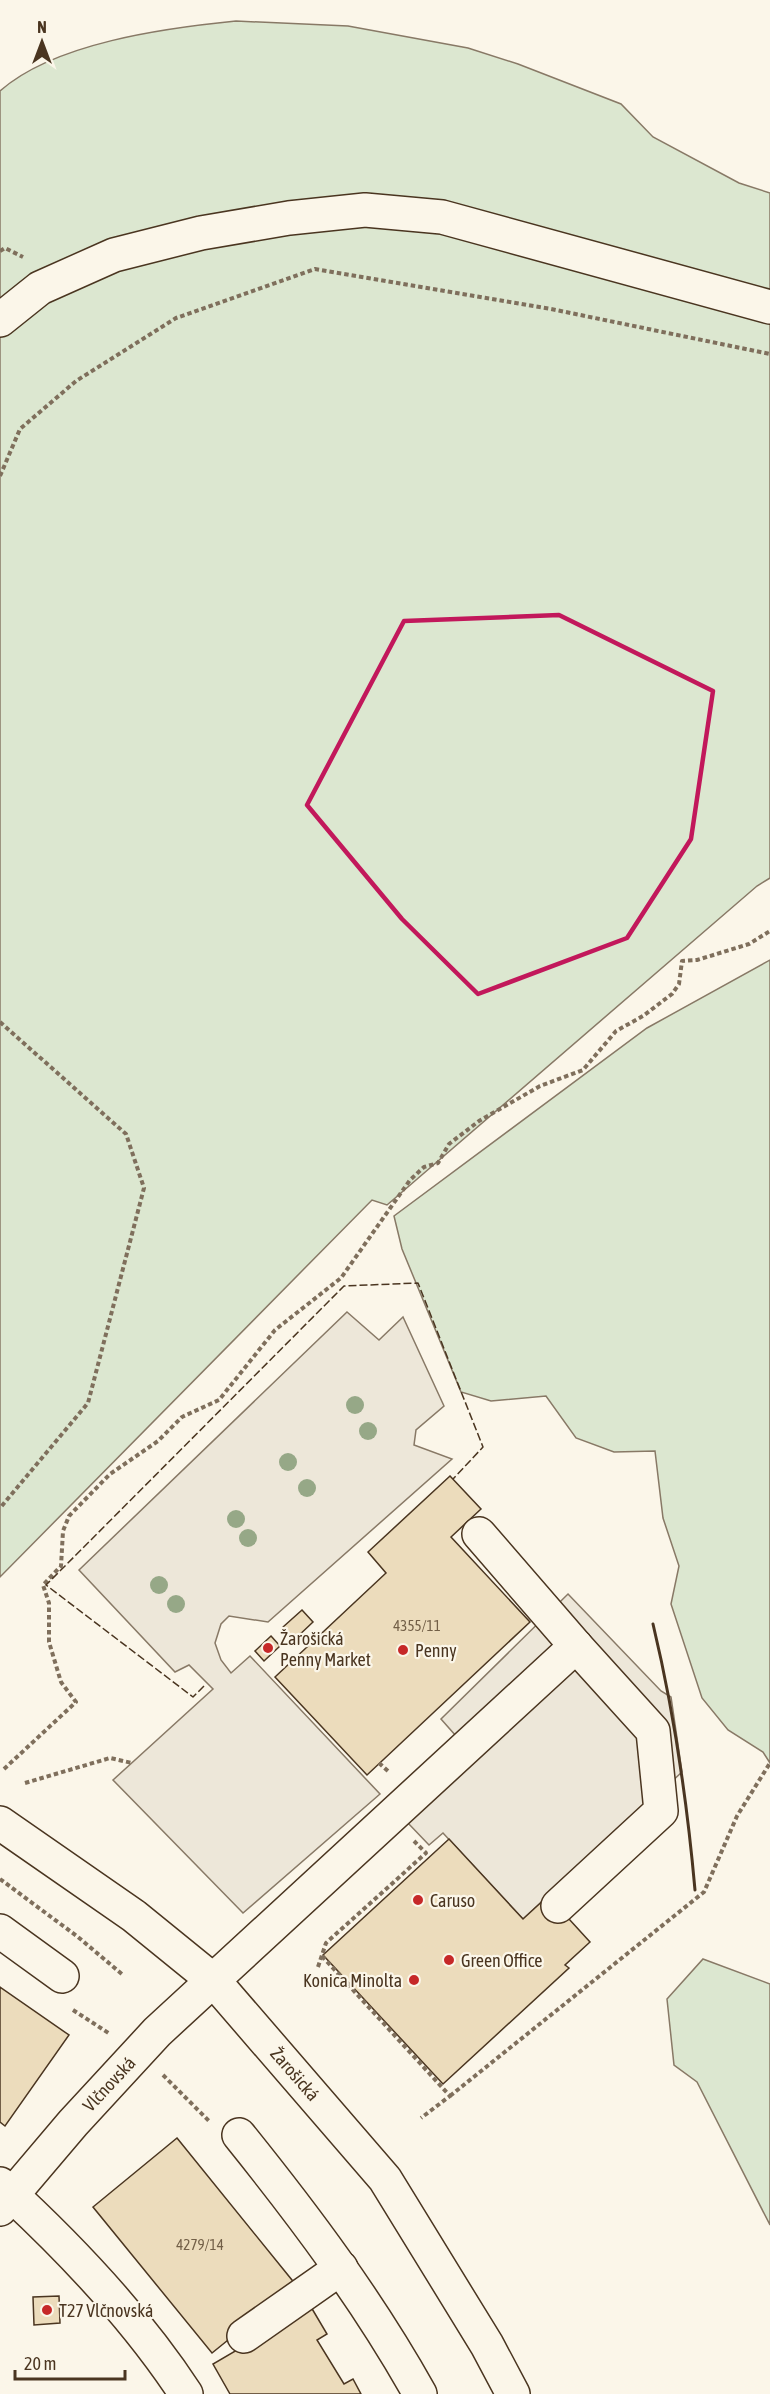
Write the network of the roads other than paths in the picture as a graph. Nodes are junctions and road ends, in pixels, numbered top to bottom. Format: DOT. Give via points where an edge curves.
graph roads {
  1 [pos="770,307"];
  2 [pos="0,320"];
  3 [pos="479,1534"];
  4 [pos="576,1646"];
  5 [pos="0,1823"];
  6 [pos="558,1906"];
  7 [pos="0,1931"];
  8 [pos="62,1976"];
  9 [pos="214,1981"];
  10 [pos="239,2135"];
  11 [pos="4,2196"];
  12 [pos="341,2268"];
  13 [pos="244,2336"];
  14 [pos="186,2394"];
  15 [pos="420,2394"];
  16 [pos="513,2394"];
  1 -- 2 [label="main road" via="442,217 364,210 201,233 114,255 40,288"];
  3 -- 4 [label="main road"];
  4 -- 6 [label="main road" via="653,1731 661,1811"];
  4 -- 9 [label="main road, Vlčnovská"];
  5 -- 9 [label="main road, Žarošická" via="134,1916"];
  7 -- 8 [label="main road"];
  9 -- 11 [label="main road, Vlčnovská" via="157,2032"];
  9 -- 16 [label="main road, Žarošická" via="385,2179"];
  10 -- 12 [label="main road" via="306,2217"];
  11 -- 14 [label="main road, Vlčnovská" via="46,2225 137,2326"];
  12 -- 13 [label="main road"];
  12 -- 15 [label="main road"];
}
